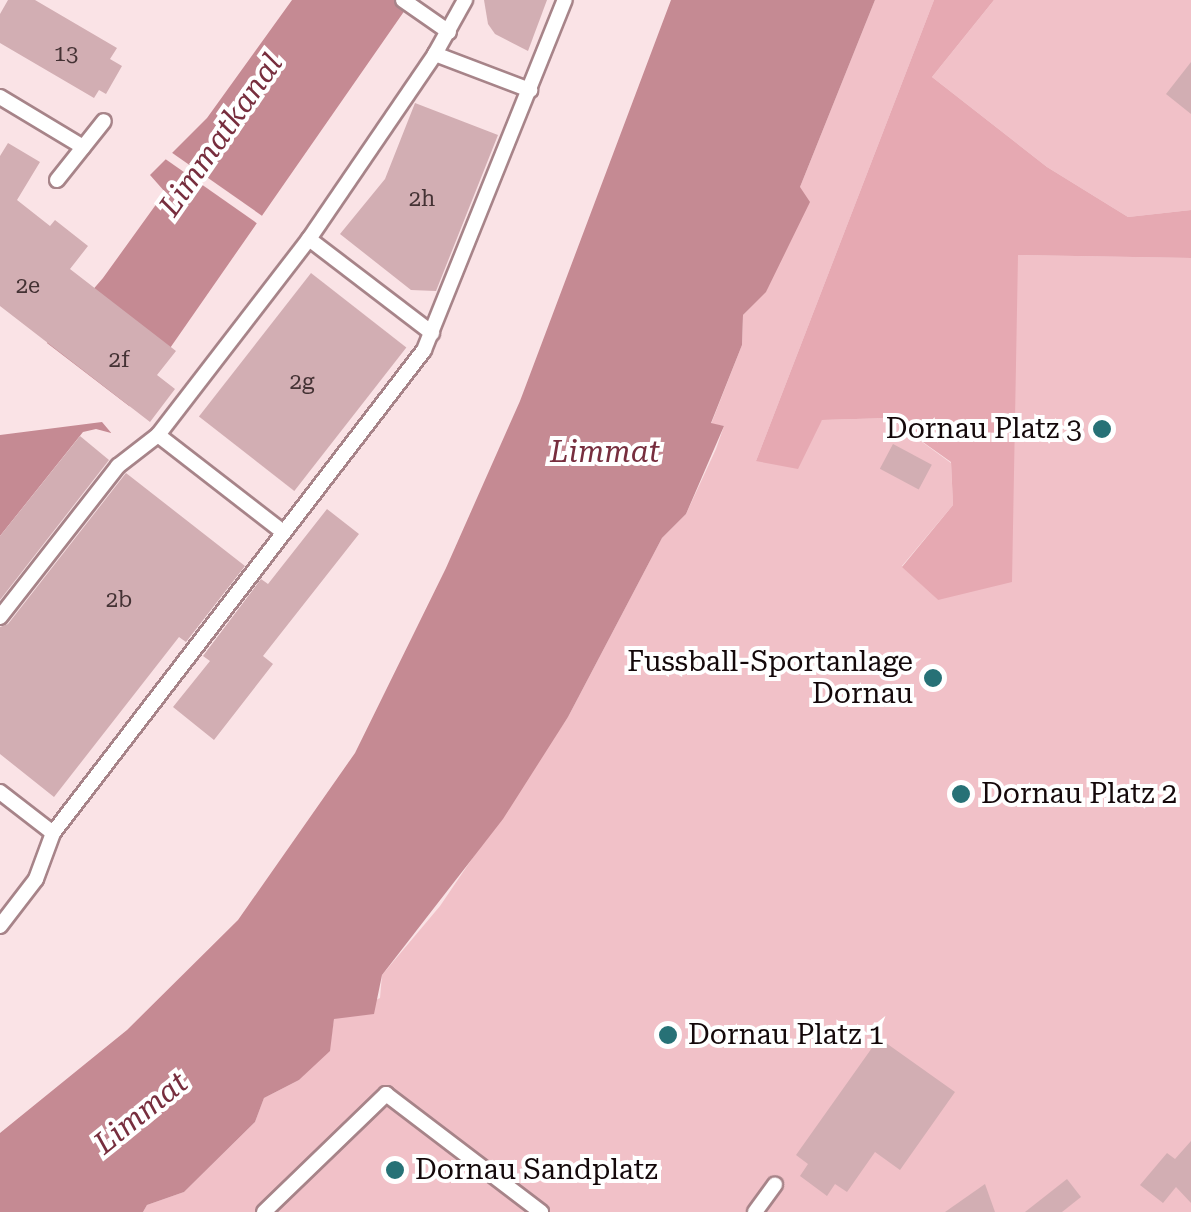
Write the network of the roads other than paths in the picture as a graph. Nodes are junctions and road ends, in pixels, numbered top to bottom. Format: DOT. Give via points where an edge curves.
graph roads {
  1 [pos="465,0"];
  2 [pos="565,0"];
  3 [pos="406,2"];
  4 [pos="448,32"];
  5 [pos="435,54"];
  6 [pos="530,90"];
  7 [pos="0,97"];
  8 [pos="104,120"];
  9 [pos="83,147"];
  10 [pos="58,180"];
  11 [pos="308,239"];
  12 [pos="432,334"];
  13 [pos="158,435"];
  14 [pos="283,532"];
  15 [pos="0,617"];
  16 [pos="0,792"];
  17 [pos="53,833"];
  18 [pos="0,926"];
  19 [pos="775,1184"];
  20 [pos="264,1212"];
  21 [pos="541,1212"];
  22 [pos="755,1212"];
  1 -- 4 [label="lane"];
  2 -- 6 [label="lane"];
  3 -- 4 [label="lane"];
  4 -- 5 [label="lane"];
  5 -- 6 [label="lane"];
  5 -- 11 [label="lane"];
  6 -- 12 [label="lane"];
  7 -- 9 [label="lane"];
  8 -- 9 [label="lane"];
  9 -- 10 [label="lane"];
  11 -- 12 [label="lane"];
  11 -- 13 [label="lane"];
  12 -- 14 [label="lane"];
  13 -- 14 [label="lane"];
  13 -- 15 [label="lane" via="118,466"];
  14 -- 17 [label="lane"];
  16 -- 17 [label="lane"];
  17 -- 18 [label="lane" via="36,878"];
  19 -- 22 [label="lane"];
  20 -- 21 [label="lane" via="386,1094"];
}
